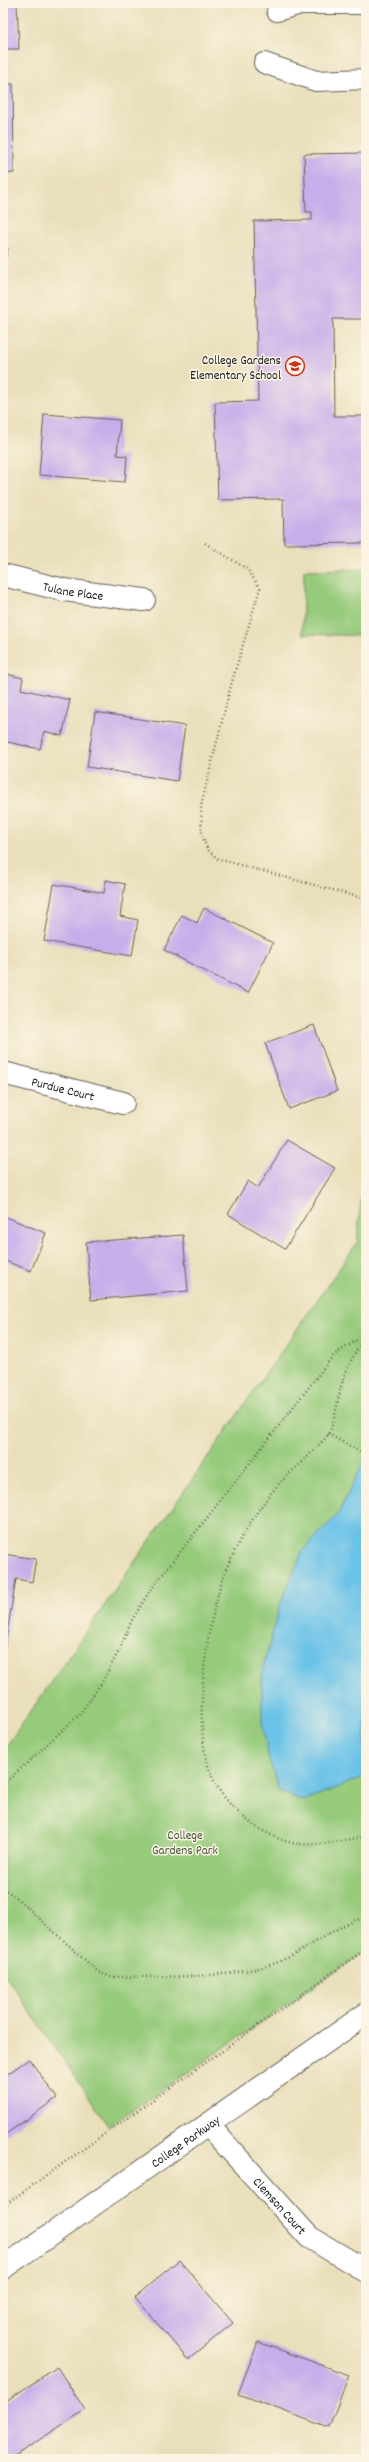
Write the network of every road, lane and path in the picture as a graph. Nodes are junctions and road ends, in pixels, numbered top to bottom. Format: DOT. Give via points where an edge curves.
graph roads {
  1 [pos="366,4"];
  2 [pos="277,11"];
  3 [pos="264,63"];
  4 [pos="366,79"];
  5 [pos="205,543"];
  6 [pos="3,575"];
  7 [pos="144,600"];
  8 [pos="366,899"];
  9 [pos="3,1073"];
  10 [pos="122,1103"];
  11 [pos="366,1335"];
  12 [pos="328,1434"];
  13 [pos="366,1455"];
  14 [pos="3,1785"];
  15 [pos="366,1836"];
  16 [pos="3,1888"];
  17 [pos="366,1916"];
  18 [pos="366,1949"];
  19 [pos="366,2014"];
  20 [pos="208,2124"];
  21 [pos="3,2206"];
  22 [pos="3,2268"];
  23 [pos="366,2271"];
  1 -- 2 [label="lane" via="300,4"];
  3 -- 4 [label="lane" via="316,80"];
  5 -- 8 [label="path" via="247,569 260,588 204,786 200,823 208,850 218,859"];
  6 -- 7 [label="street, Tulane Place" via="64,590"];
  9 -- 10 [label="street, Purdue Court"];
  11 -- 12 [label="path" via="349,1360"];
  11 -- 14 [label="path" via="334,1355 149,1592 131,1622 105,1677 80,1714"];
  12 -- 13 [label="path"];
  12 -- 15 [label="path" via="280,1483 252,1521 226,1571 210,1627 204,1661 204,1740 211,1773 226,1798 245,1819 266,1834 298,1844"];
  16 -- 17 [label="path" via="18,1898 98,1972 111,1977 200,1976 263,1967 302,1950 342,1926"];
  18 -- 21 [label="path"];
  19 -- 20 [label="street, College Parkway"];
  20 -- 22 [label="street, College Parkway"];
  20 -- 23 [label="street, Clemson Court" via="309,2237"];
}
